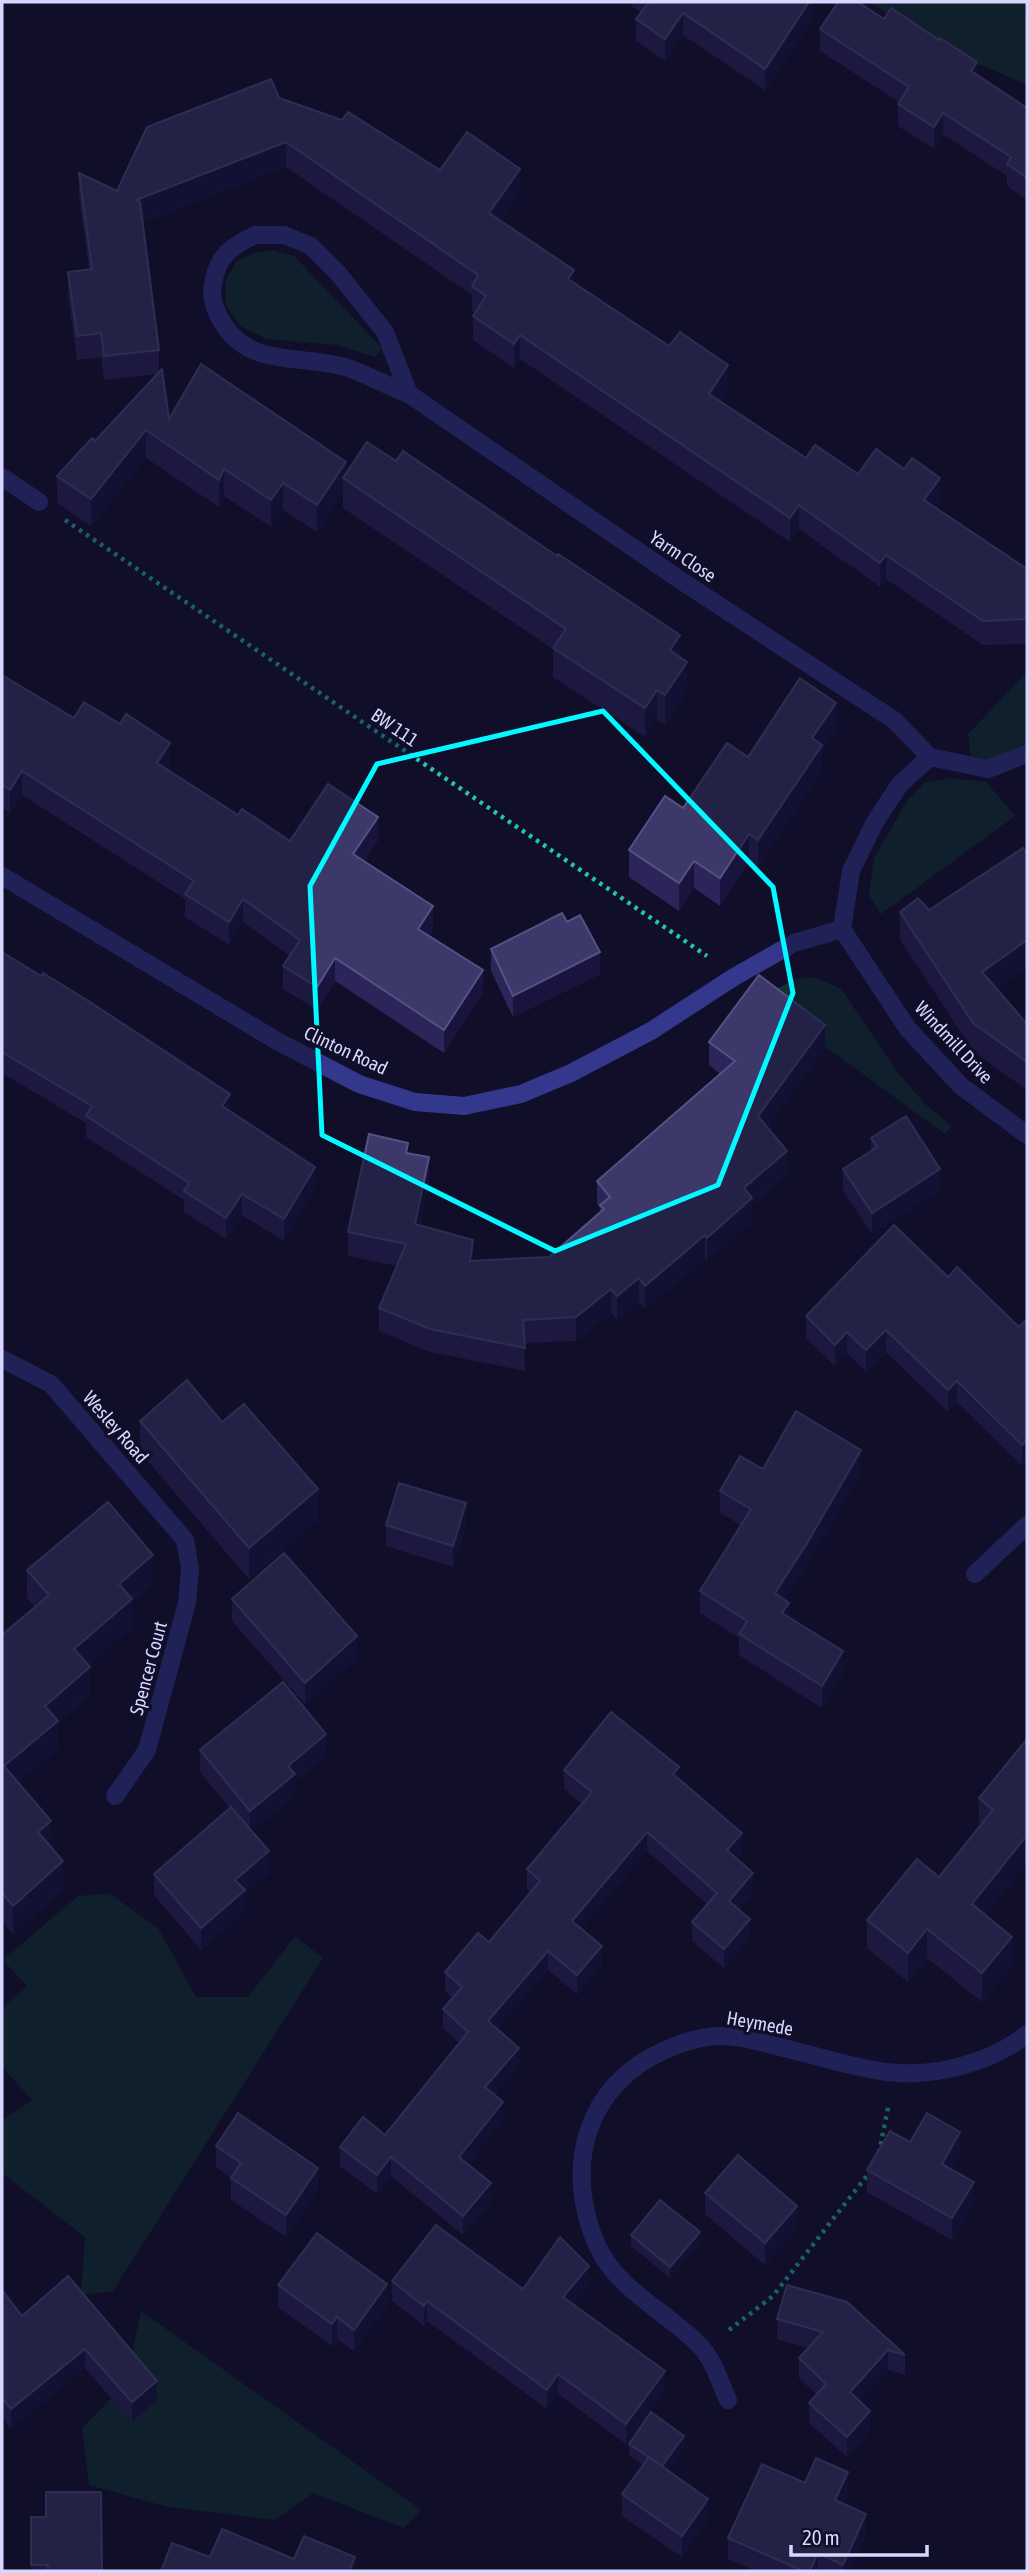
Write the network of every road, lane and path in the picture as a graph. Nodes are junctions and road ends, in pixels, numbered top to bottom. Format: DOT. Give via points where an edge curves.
graph roads {
  1 [pos="409,394"];
  2 [pos="2,477"];
  3 [pos="38,502"];
  4 [pos="1027,754"];
  5 [pos="930,757"];
  6 [pos="2,876"];
  7 [pos="842,929"];
  8 [pos="734,977"];
  9 [pos="1027,1135"];
  10 [pos="2,1359"];
  11 [pos="1027,1524"];
  12 [pos="185,1540"];
  13 [pos="975,1574"];
  14 [pos="115,1796"];
  15 [pos="1027,2034"];
  16 [pos="894,2072"];
  17 [pos="704,2350"];
  18 [pos="728,2400"];
  1 -- 1 [label="street, Yarm Close" via="344,367 254,353 232,338 216,314 212,289 216,266 232,246 255,235 284,235 311,246 386,332"];
  1 -- 5 [label="street, Yarm Close" via="894,720"];
  2 -- 3 [label="street"];
  3 -- 8 [label="path, BW 111"];
  4 -- 5 [label="street" via="988,769"];
  5 -- 7 [label="street" via="900,784 875,822 851,871"];
  6 -- 8 [label="street, Clinton Road" via="277,1041 359,1084 415,1102 464,1106 521,1094 651,1031"];
  7 -- 8 [label="street, Clinton Road" via="793,943"];
  7 -- 9 [label="street, Windmill Drive" via="908,1029 961,1086"];
  10 -- 12 [label="street, Wesley Road" via="51,1384"];
  11 -- 13 [label="street"];
  12 -- 14 [label="street, Spencer Court" via="190,1568 187,1603 148,1750"];
  15 -- 16 [label="street, Heymede" via="991,2055 958,2066"];
  16 -- 17 [label="path" via="877,2163 773,2296"];
  16 -- 17 [label="street, Heymede" via="716,2036 681,2042 646,2058 617,2081 596,2110 584,2143 581,2176 585,2213 598,2248 618,2276"];
  17 -- 18 [label="street, Heymede"];
}
